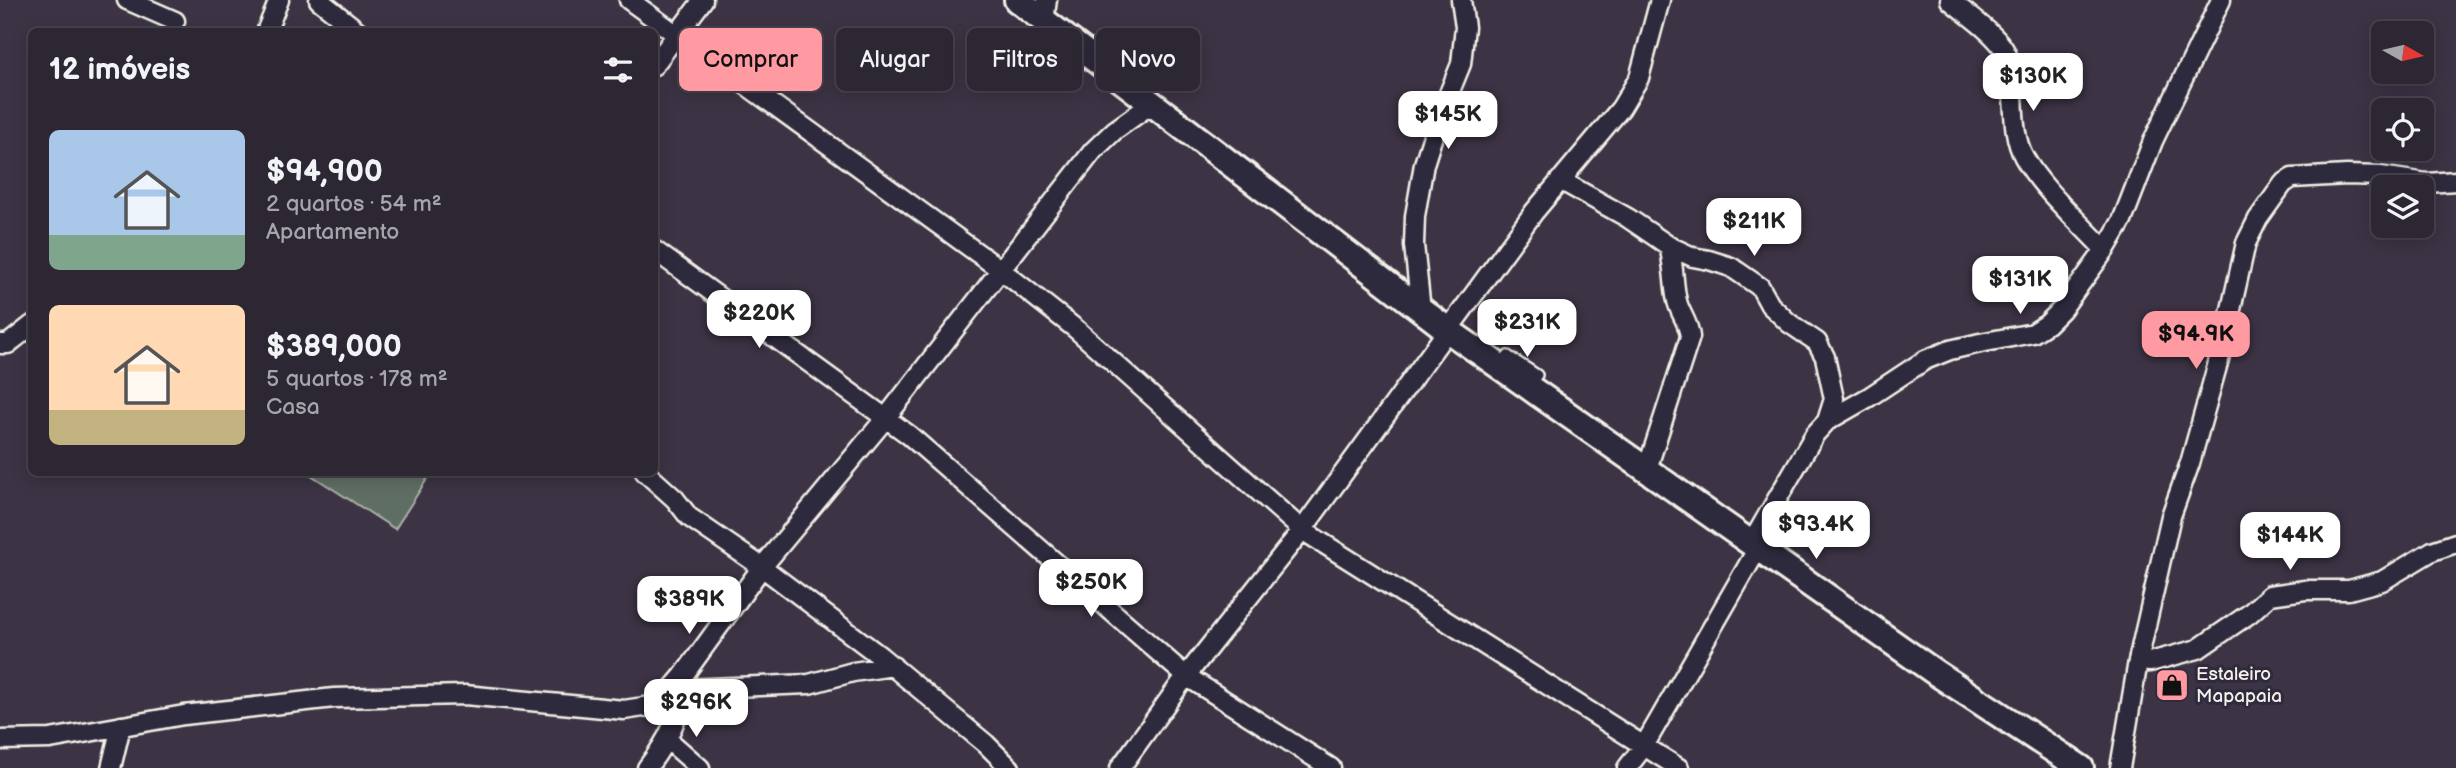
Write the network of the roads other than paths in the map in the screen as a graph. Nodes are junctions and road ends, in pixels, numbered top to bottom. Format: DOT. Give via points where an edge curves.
graph roads {
  1 [pos="127,0"];
  2 [pos="279,0"];
  3 [pos="319,0"];
  4 [pos="629,0"];
  5 [pos="703,0"];
  6 [pos="1017,0"];
  7 [pos="1461,0"];
  8 [pos="1660,0"];
  9 [pos="1950,0"];
  10 [pos="2221,0"];
  11 [pos="1046,10"];
  12 [pos="175,21"];
  13 [pos="268,28"];
  14 [pos="354,28"];
  15 [pos="677,34"];
  16 [pos="658,60"];
  17 [pos="1153,103"];
  18 [pos="1560,180"];
  19 [pos="2456,181"];
  20 [pos="1669,246"];
  21 [pos="2105,250"];
  22 [pos="658,253"];
  23 [pos="1001,270"];
  24 [pos="1422,310"];
  25 [pos="28,328"];
  26 [pos="1449,331"];
  27 [pos="0,344"];
  28 [pos="885,419"];
  29 [pos="1827,421"];
  30 [pos="1646,472"];
  31 [pos="649,476"];
  32 [pos="1301,530"];
  33 [pos="2456,543"];
  34 [pos="1755,546"];
  35 [pos="762,567"];
  36 [pos="2138,661"];
  37 [pos="893,666"];
  38 [pos="1186,676"];
  39 [pos="683,682"];
  40 [pos="121,726"];
  41 [pos="0,740"];
  42 [pos="667,740"];
  43 [pos="1644,746"];
  44 [pos="111,768"];
  45 [pos="647,768"];
  46 [pos="701,768"];
  47 [pos="1010,768"];
  48 [pos="1120,768"];
  49 [pos="1331,768"];
  50 [pos="1627,768"];
  51 [pos="1679,768"];
  52 [pos="2081,768"];
  53 [pos="2120,768"];
  1 -- 12 [label="street"];
  2 -- 13 [label="street"];
  3 -- 14 [label="street"];
  4 -- 15 [label="street"];
  5 -- 15 [label="street"];
  6 -- 11 [label="street"];
  7 -- 24 [label="street" via="1465,27 1461,64 1424,164 1415,216"];
  8 -- 18 [label="street" via="1633,90"];
  9 -- 21 [label="street" via="2006,52 2023,156"];
  10 -- 21 [label="street"];
  11 -- 17 [label="street"];
  15 -- 16 [label="street"];
  15 -- 23 [label="street"];
  17 -- 23 [label="street" via="1093,150"];
  17 -- 24 [label="street"];
  18 -- 20 [label="street"];
  18 -- 26 [label="street"];
  19 -- 36 [label="street" via="2427,183 2358,175 2292,178 2258,219 2246,243 2223,345 2171,516"];
  20 -- 29 [label="street" via="1748,276 1770,305 1817,342 1834,399"];
  20 -- 30 [label="street" via="1677,302 1690,337"];
  21 -- 29 [label="street" via="2048,324 1926,360"];
  22 -- 28 [label="street"];
  23 -- 28 [label="street"];
  23 -- 32 [label="street" via="1076,329"];
  24 -- 26 [label="street"];
  25 -- 27 [label="street" via="8,344"];
  26 -- 30 [label="street"];
  26 -- 32 [label="street"];
  28 -- 35 [label="street"];
  28 -- 38 [label="street"];
  29 -- 34 [label="street" via="1815,434"];
  30 -- 34 [label="street"];
  31 -- 35 [label="street" via="690,517"];
  32 -- 38 [label="street"];
  32 -- 43 [label="street"];
  33 -- 36 [label="street" via="2432,551 2382,581 2349,590 2270,595 2198,649 2171,658"];
  34 -- 43 [label="street"];
  34 -- 52 [label="street"];
  35 -- 37 [label="street"];
  35 -- 39 [label="street"];
  36 -- 53 [label="street"];
  37 -- 39 [label="street" via="809,684"];
  37 -- 47 [label="street"];
  38 -- 48 [label="street"];
  38 -- 49 [label="street"];
  39 -- 40 [label="street" via="650,706 625,710 465,695 334,698"];
  39 -- 42 [label="street" via="683,698"];
  40 -- 41 [label="street" via="50,739"];
  40 -- 44 [label="street"];
  42 -- 45 [label="street"];
  42 -- 46 [label="street"];
  43 -- 50 [label="street"];
  43 -- 51 [label="street"];
}
